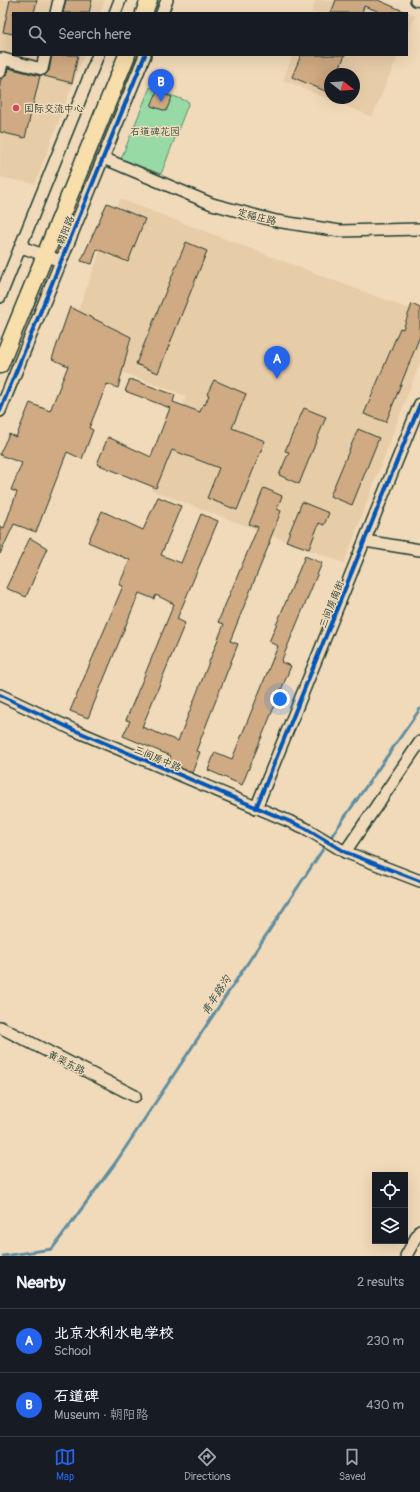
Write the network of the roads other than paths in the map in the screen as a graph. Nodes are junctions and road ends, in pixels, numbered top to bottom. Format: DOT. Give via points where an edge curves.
graph roads {
  1 [pos="59,0"];
  2 [pos="120,0"];
  3 [pos="138,0"];
  4 [pos="149,0"];
  5 [pos="167,0"];
  6 [pos="416,0"];
  7 [pos="420,1"];
  8 [pos="56,12"];
  9 [pos="115,12"];
  10 [pos="134,12"];
  11 [pos="144,12"];
  12 [pos="162,12"];
  13 [pos="46,56"];
  14 [pos="98,56"];
  15 [pos="117,56"];
  16 [pos="127,56"];
  17 [pos="145,56"];
  18 [pos="2,59"];
  19 [pos="0,72"];
  20 [pos="103,158"];
  21 [pos="420,229"];
  22 [pos="34,252"];
  23 [pos="61,261"];
  24 [pos="0,297"];
  25 [pos="0,338"];
  26 [pos="0,365"];
  27 [pos="420,404"];
  28 [pos="0,411"];
  29 [pos="365,541"];
  30 [pos="420,550"];
  31 [pos="0,695"];
  32 [pos="420,742"];
  33 [pos="256,808"];
  34 [pos="342,850"];
  35 [pos="420,881"];
  36 [pos="0,1027"];
  37 [pos="135,1096"];
  38 [pos="420,1230"];
  39 [pos="406,1256"];
  1 -- 8 [label="street"];
  2 -- 9 [label="street"];
  3 -- 10 [label="highway"];
  4 -- 11 [label="highway"];
  5 -- 12 [label="street"];
  6 -- 7 [label="street"];
  13 -- 18 [label="street" via="42,69"];
  14 -- 22 [label="street, 朝阳路"];
  15 -- 22 [label="highway, 朝阳路"];
  16 -- 22 [label="highway, 朝阳路"];
  17 -- 20 [label="street, 朝阳路"];
  18 -- 19 [label="street"];
  20 -- 21 [label="street, 定福庄路" via="212,204 276,221 340,232"];
  20 -- 23 [label="street, 朝阳路"];
  22 -- 23 [label="street"];
  22 -- 24 [label="street, 朝阳路"];
  22 -- 25 [label="highway, 朝阳路"];
  22 -- 26 [label="highway, 朝阳路"];
  23 -- 28 [label="street, 朝阳路"];
  27 -- 29 [label="street, 三间房南街"];
  29 -- 30 [label="street"];
  29 -- 33 [label="street, 三间房南街"];
  31 -- 33 [label="street, 三间房中路" via="74,730"];
  32 -- 34 [label="street"];
  33 -- 34 [label="street, 三间房中路" via="313,832"];
  34 -- 35 [label="street, 三间房中路"];
  36 -- 37 [label="street, 黄渠东路"];
  38 -- 39 [label="street"];
}
